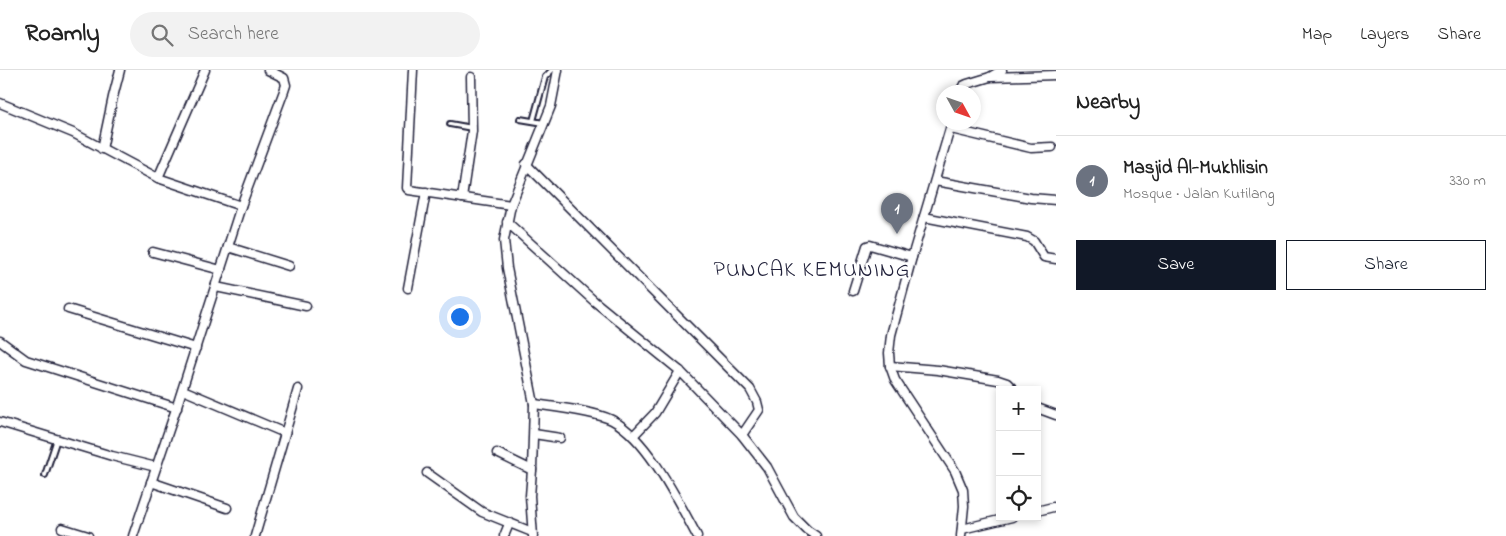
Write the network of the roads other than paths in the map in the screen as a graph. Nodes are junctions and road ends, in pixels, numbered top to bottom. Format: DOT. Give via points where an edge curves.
graph roads {
  1 [pos="120,70"];
  2 [pos="206,70"];
  3 [pos="268,70"];
  4 [pos="412,70"];
  5 [pos="552,70"];
  6 [pos="558,70"];
  7 [pos="1002,70"];
  8 [pos="1056,75"];
  9 [pos="471,77"];
  10 [pos="990,77"];
  11 [pos="965,85"];
  12 [pos="0,104"];
  13 [pos="520,119"];
  14 [pos="533,121"];
  15 [pos="544,123"];
  16 [pos="450,124"];
  17 [pos="472,128"];
  18 [pos="951,130"];
  19 [pos="966,130"];
  20 [pos="1052,147"];
  21 [pos="102,149"];
  22 [pos="526,164"];
  23 [pos="158,178"];
  24 [pos="935,181"];
  25 [pos="426,192"];
  26 [pos="462,198"];
  27 [pos="1056,200"];
  28 [pos="241,206"];
  29 [pos="510,206"];
  30 [pos="924,217"];
  31 [pos="507,222"];
  32 [pos="228,247"];
  33 [pos="153,252"];
  34 [pos="912,256"];
  35 [pos="1056,259"];
  36 [pos="289,266"];
  37 [pos="221,270"];
  38 [pos="216,287"];
  39 [pos="408,288"];
  40 [pos="853,291"];
  41 [pos="306,306"];
  42 [pos="68,309"];
  43 [pos="0,341"];
  44 [pos="196,348"];
  45 [pos="890,366"];
  46 [pos="680,371"];
  47 [pos="1010,386"];
  48 [pos="298,389"];
  49 [pos="182,390"];
  50 [pos="534,404"];
  51 [pos="177,408"];
  52 [pos="1041,409"];
  53 [pos="1056,415"];
  54 [pos="0,422"];
  55 [pos="286,433"];
  56 [pos="534,434"];
  57 [pos="742,435"];
  58 [pos="633,436"];
  59 [pos="560,438"];
  60 [pos="57,439"];
  61 [pos="497,453"];
  62 [pos="156,467"];
  63 [pos="532,470"];
  64 [pos="427,472"];
  65 [pos="45,475"];
  66 [pos="151,482"];
  67 [pos="1053,507"];
  68 [pos="228,508"];
  69 [pos="1041,510"];
  70 [pos="1000,521"];
  71 [pos="509,524"];
  72 [pos="62,528"];
  73 [pos="962,533"];
  74 [pos="532,534"];
  75 [pos="88,536"];
  76 [pos="133,536"];
  77 [pos="255,536"];
  78 [pos="504,536"];
  79 [pos="697,536"];
  80 [pos="816,536"];
  1 -- 21 [label="street"];
  2 -- 23 [label="street"];
  3 -- 28 [label="street" via="284,78 286,85"];
  4 -- 25 [label="street" via="407,188"];
  5 -- 14 [label="lane" via="545,77"];
  6 -- 15 [label="street" via="554,96"];
  7 -- 10 [label="street"];
  8 -- 10 [label="street"];
  9 -- 17 [label="street"];
  10 -- 11 [label="street"];
  12 -- 21 [label="street" via="73,133"];
  13 -- 14 [label="lane"];
  14 -- 15 [label="lane"];
  15 -- 22 [label="street"];
  16 -- 17 [label="lane"];
  17 -- 26 [label="street"];
  18 -- 24 [label="street"];
  19 -- 20 [label="street" via="1031,148"];
  21 -- 23 [label="street"];
  22 -- 29 [label="street"];
  22 -- 57 [label="street" via="750,389 759,410"];
  23 -- 28 [label="street"];
  24 -- 27 [label="street"];
  24 -- 30 [label="street"];
  25 -- 26 [label="street"];
  25 -- 39 [label="street"];
  26 -- 29 [label="street"];
  28 -- 32 [label="street"];
  29 -- 31 [label="street"];
  30 -- 34 [label="street"];
  30 -- 35 [label="street" via="1027,237 1034,241 1044,257"];
  31 -- 46 [label="street" via="594,301"];
  31 -- 50 [label="street" via="504,240 507,268"];
  32 -- 36 [label="street"];
  32 -- 37 [label="street"];
  33 -- 37 [label="street"];
  34 -- 40 [label="street" via="867,246"];
  34 -- 45 [label="street" via="891,335"];
  37 -- 38 [label="street"];
  38 -- 41 [label="street"];
  38 -- 44 [label="street"];
  42 -- 44 [label="street"];
  43 -- 51 [label="street" via="26,360"];
  44 -- 49 [label="street"];
  45 -- 47 [label="street" via="938,370 998,380"];
  45 -- 73 [label="street" via="894,380 955,471 963,490"];
  46 -- 57 [label="street"];
  46 -- 58 [label="street" via="655,413"];
  48 -- 55 [label="street"];
  49 -- 51 [label="street"];
  49 -- 55 [label="street"];
  50 -- 56 [label="street"];
  50 -- 58 [label="street" via="605,418"];
  51 -- 62 [label="street"];
  52 -- 53 [label="street"];
  54 -- 60 [label="street"];
  55 -- 77 [label="street"];
  56 -- 59 [label="street"];
  56 -- 63 [label="street"];
  57 -- 80 [label="street" via="768,467 794,517"];
  58 -- 79 [label="street" via="663,475"];
  60 -- 62 [label="street"];
  60 -- 65 [label="lane"];
  61 -- 63 [label="street"];
  62 -- 66 [label="street"];
  63 -- 74 [label="street"];
  64 -- 71 [label="street" via="482,512"];
  66 -- 68 [label="street"];
  66 -- 76 [label="street"];
  67 -- 69 [label="street"];
  70 -- 73 [label="street"];
  71 -- 74 [label="street"];
  71 -- 78 [label="street"];
  72 -- 75 [label="street"];
}
